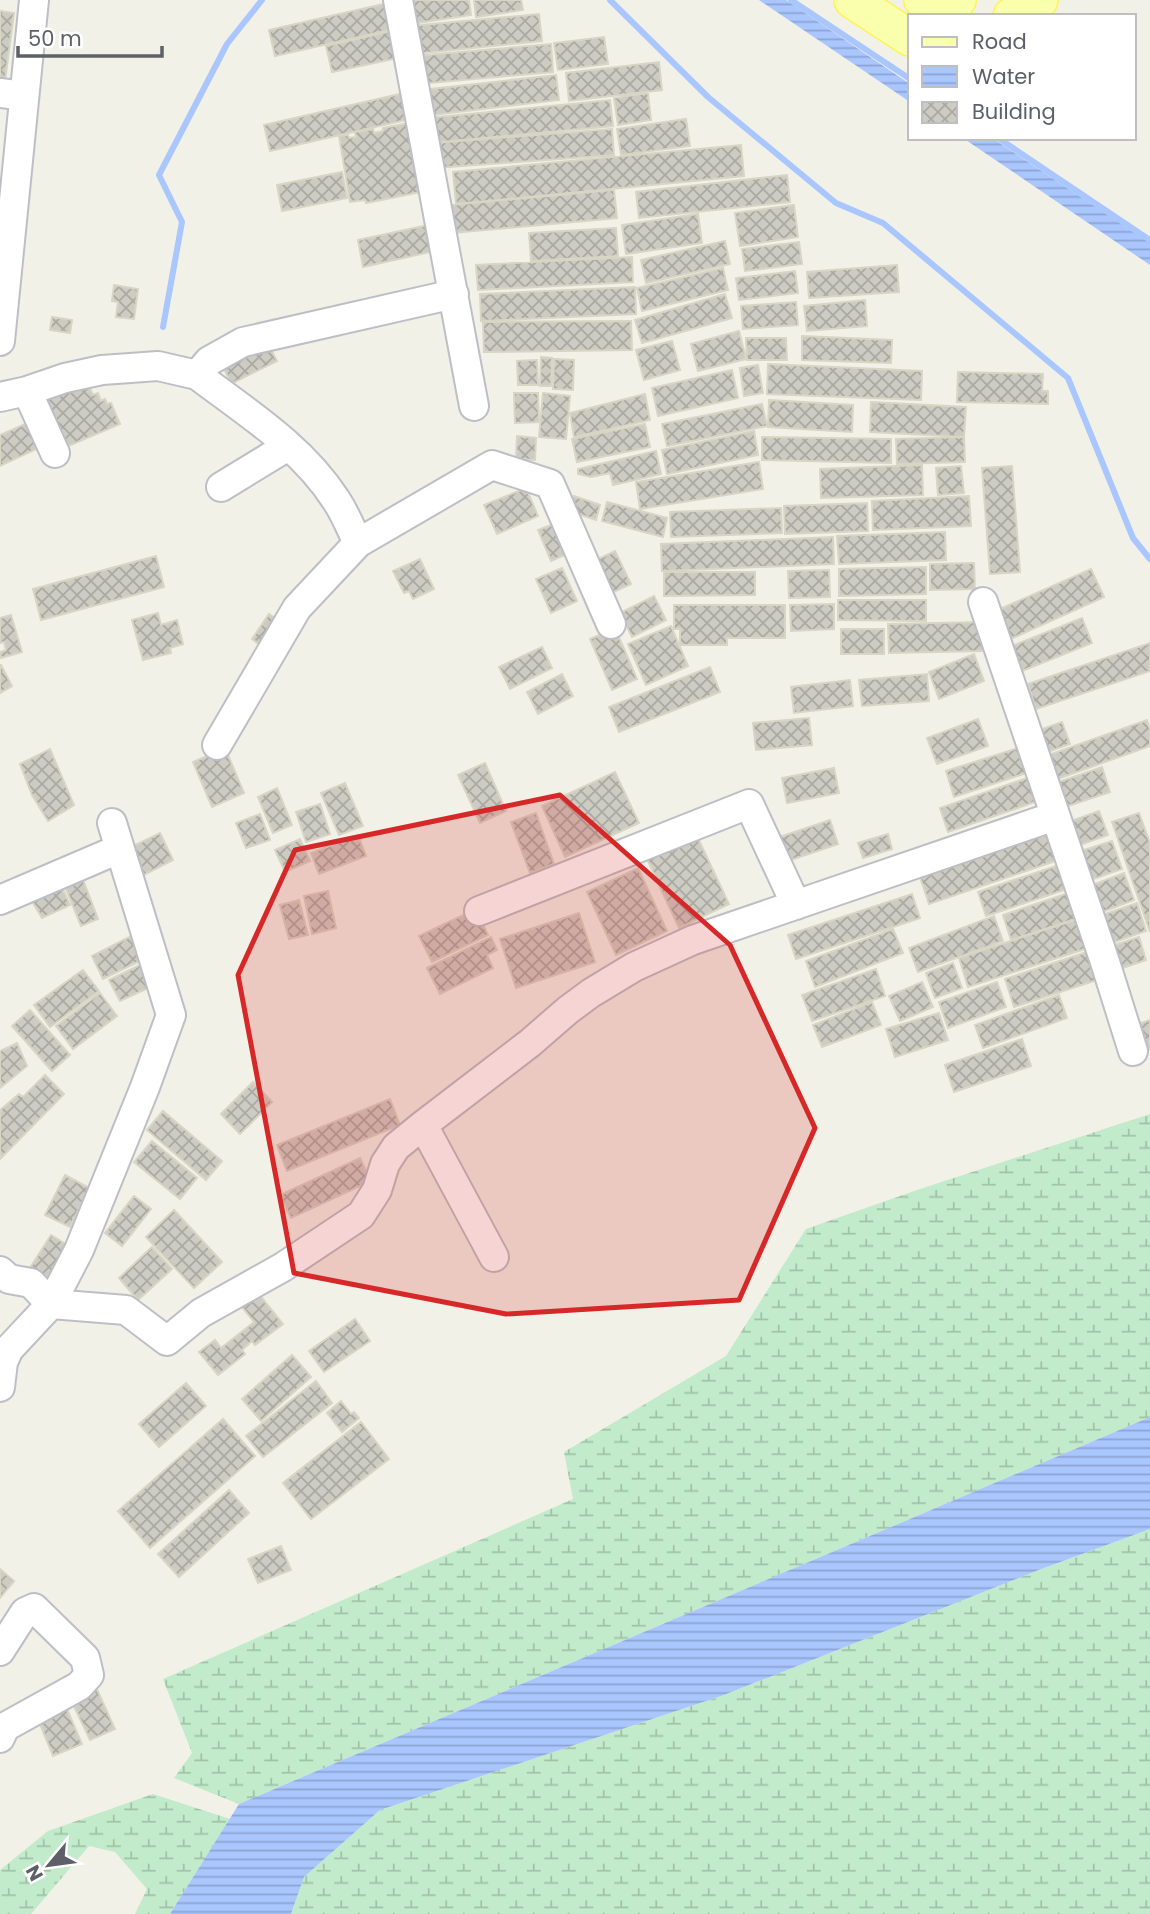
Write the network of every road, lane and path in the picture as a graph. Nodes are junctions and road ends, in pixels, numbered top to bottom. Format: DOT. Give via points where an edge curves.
graph roads {
  1 [pos="34,0"];
  2 [pos="398,0"];
  3 [pos="852,0"];
  4 [pos="922,0"];
  5 [pos="958,0"];
  6 [pos="1040,0"];
  7 [pos="1015,14"];
  8 [pos="908,37"];
  9 [pos="12,94"];
  10 [pos="454,294"];
  11 [pos="0,341"];
  12 [pos="197,375"];
  13 [pos="27,391"];
  14 [pos="0,397"];
  15 [pos="474,406"];
  16 [pos="288,446"];
  17 [pos="55,453"];
  18 [pos="221,487"];
  19 [pos="358,543"];
  20 [pos="983,602"];
  21 [pos="611,624"];
  22 [pos="217,745"];
  23 [pos="1055,816"];
  24 [pos="0,900"];
  25 [pos="796,905"];
  26 [pos="479,911"];
  27 [pos="1133,1051"];
  28 [pos="423,1125"];
  29 [pos="494,1257"];
  30 [pos="0,1271"];
  31 [pos="51,1304"];
  32 [pos="0,1387"];
  33 [pos="0,1651"];
  34 [pos="2,1727"];
  1 -- 9 [label="street"];
  2 -- 10 [label="street"];
  3 -- 8 [label="main road"];
  4 -- 5 [label="main road" via="940,9"];
  6 -- 7 [label="main road"];
  9 -- 11 [label="street"];
  10 -- 12 [label="street" via="243,342 209,361"];
  10 -- 15 [label="street"];
  12 -- 13 [label="street" via="158,366 102,370"];
  12 -- 16 [label="street"];
  13 -- 14 [label="street"];
  13 -- 17 [label="street"];
  16 -- 18 [label="street"];
  16 -- 19 [label="street" via="335,499"];
  19 -- 21 [label="street" via="492,466 550,484"];
  19 -- 22 [label="street" via="297,608"];
  20 -- 23 [label="street"];
  23 -- 25 [label="street"];
  23 -- 27 [label="street"];
  24 -- 31 [label="street" via="116,836 171,1015 79,1250"];
  25 -- 26 [label="street" via="749,804"];
  25 -- 28 [label="street" via="693,940 634,967 568,1010"];
  28 -- 29 [label="street"];
  28 -- 31 [label="street" via="396,1147 361,1215 283,1267 201,1313 167,1341 126,1310"];
  30 -- 31 [label="street" via="9,1279 31,1283"];
  31 -- 32 [label="street" via="9,1349"];
  33 -- 34 [label="street" via="24,1612 34,1608 85,1658 89,1675 79,1686"];
}
